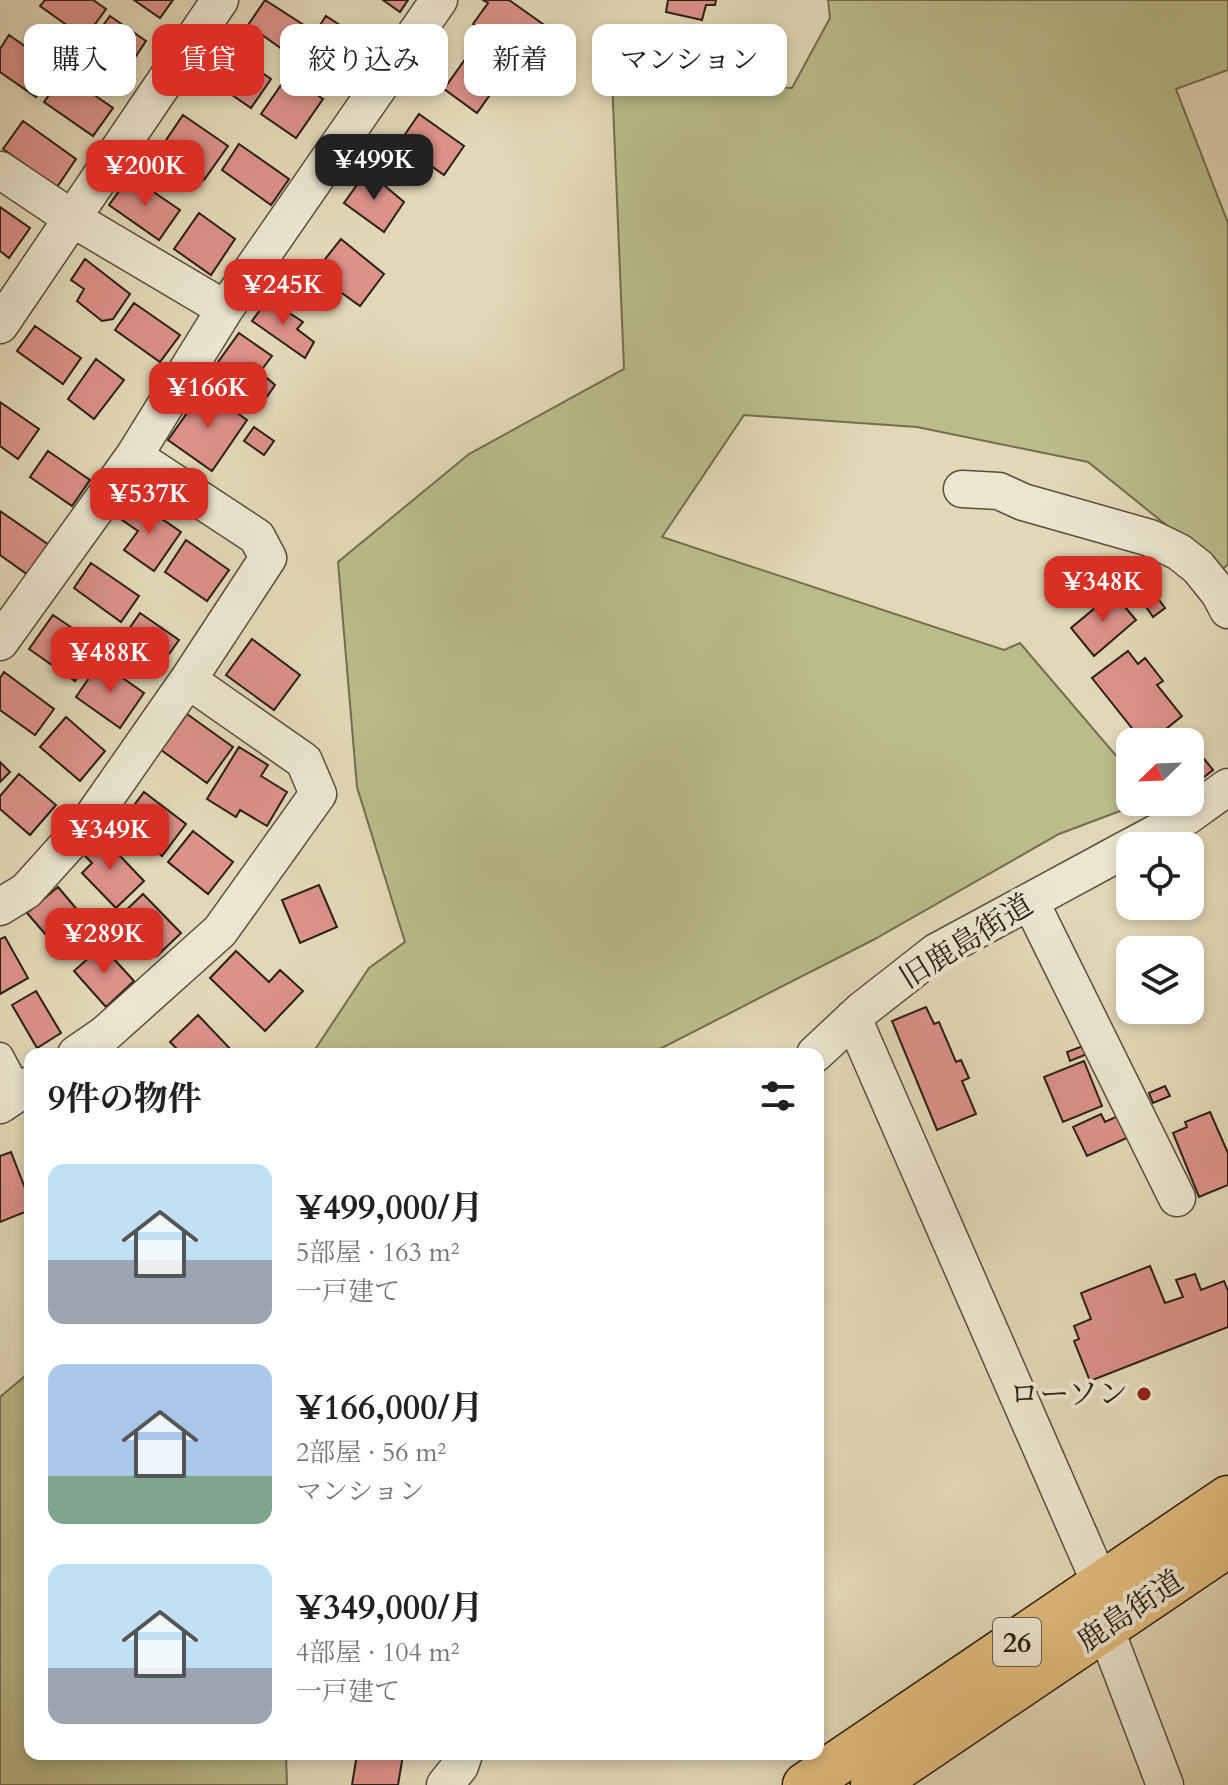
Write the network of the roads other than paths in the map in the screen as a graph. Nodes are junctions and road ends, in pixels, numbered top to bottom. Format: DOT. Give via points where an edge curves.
graph roads {
  1 [pos="220,0"];
  2 [pos="439,0"];
  3 [pos="0,170"];
  4 [pos="73,219"];
  5 [pos="225,309"];
  6 [pos="0,325"];
  7 [pos="134,456"];
  8 [pos="962,489"];
  9 [pos="1228,610"];
  10 [pos="0,642"];
  11 [pos="188,680"];
  12 [pos="1228,787"];
  13 [pos="1158,832"];
  14 [pos="1116,854"];
  15 [pos="1030,901"];
  16 [pos="0,907"];
  17 [pos="853,1018"];
  18 [pos="85,1048"];
  19 [pos="821,1048"];
  20 [pos="0,1056"];
  21 [pos="16,1094"];
  22 [pos="1177,1198"];
  23 [pos="1228,1498"];
  24 [pos="1228,1545"];
  25 [pos="1101,1585"];
  26 [pos="1105,1628"];
  27 [pos="462,1760"];
  28 [pos="445,1785"];
  29 [pos="805,1785"];
  30 [pos="873,1785"];
  31 [pos="1165,1785"];
  1 -- 4 [label="street"];
  2 -- 5 [label="street"];
  3 -- 4 [label="street"];
  4 -- 5 [label="street"];
  4 -- 6 [label="street"];
  5 -- 7 [label="street"];
  7 -- 10 [label="street"];
  7 -- 11 [label="street" via="257,537 268,558"];
  8 -- 9 [label="street" via="999,491 1150,538 1198,567"];
  11 -- 16 [label="street" via="91,819 26,891"];
  11 -- 18 [label="street" via="304,761 318,794 220,931"];
  12 -- 13 [label="street, 旧鹿島街道"];
  14 -- 15 [label="street, 旧鹿島街道"];
  15 -- 17 [label="street, 旧鹿島街道" via="936,952"];
  15 -- 22 [label="street"];
  17 -- 19 [label="street, 旧鹿島街道"];
  17 -- 25 [label="street"];
  20 -- 21 [label="street"];
  23 -- 25 [label="main road, 26"];
  24 -- 26 [label="main road, 鹿島街道 / 26"];
  25 -- 29 [label="main road, 26"];
  26 -- 30 [label="main road, 鹿島街道 / 26"];
  26 -- 31 [label="street"];
  27 -- 28 [label="street"];
}
